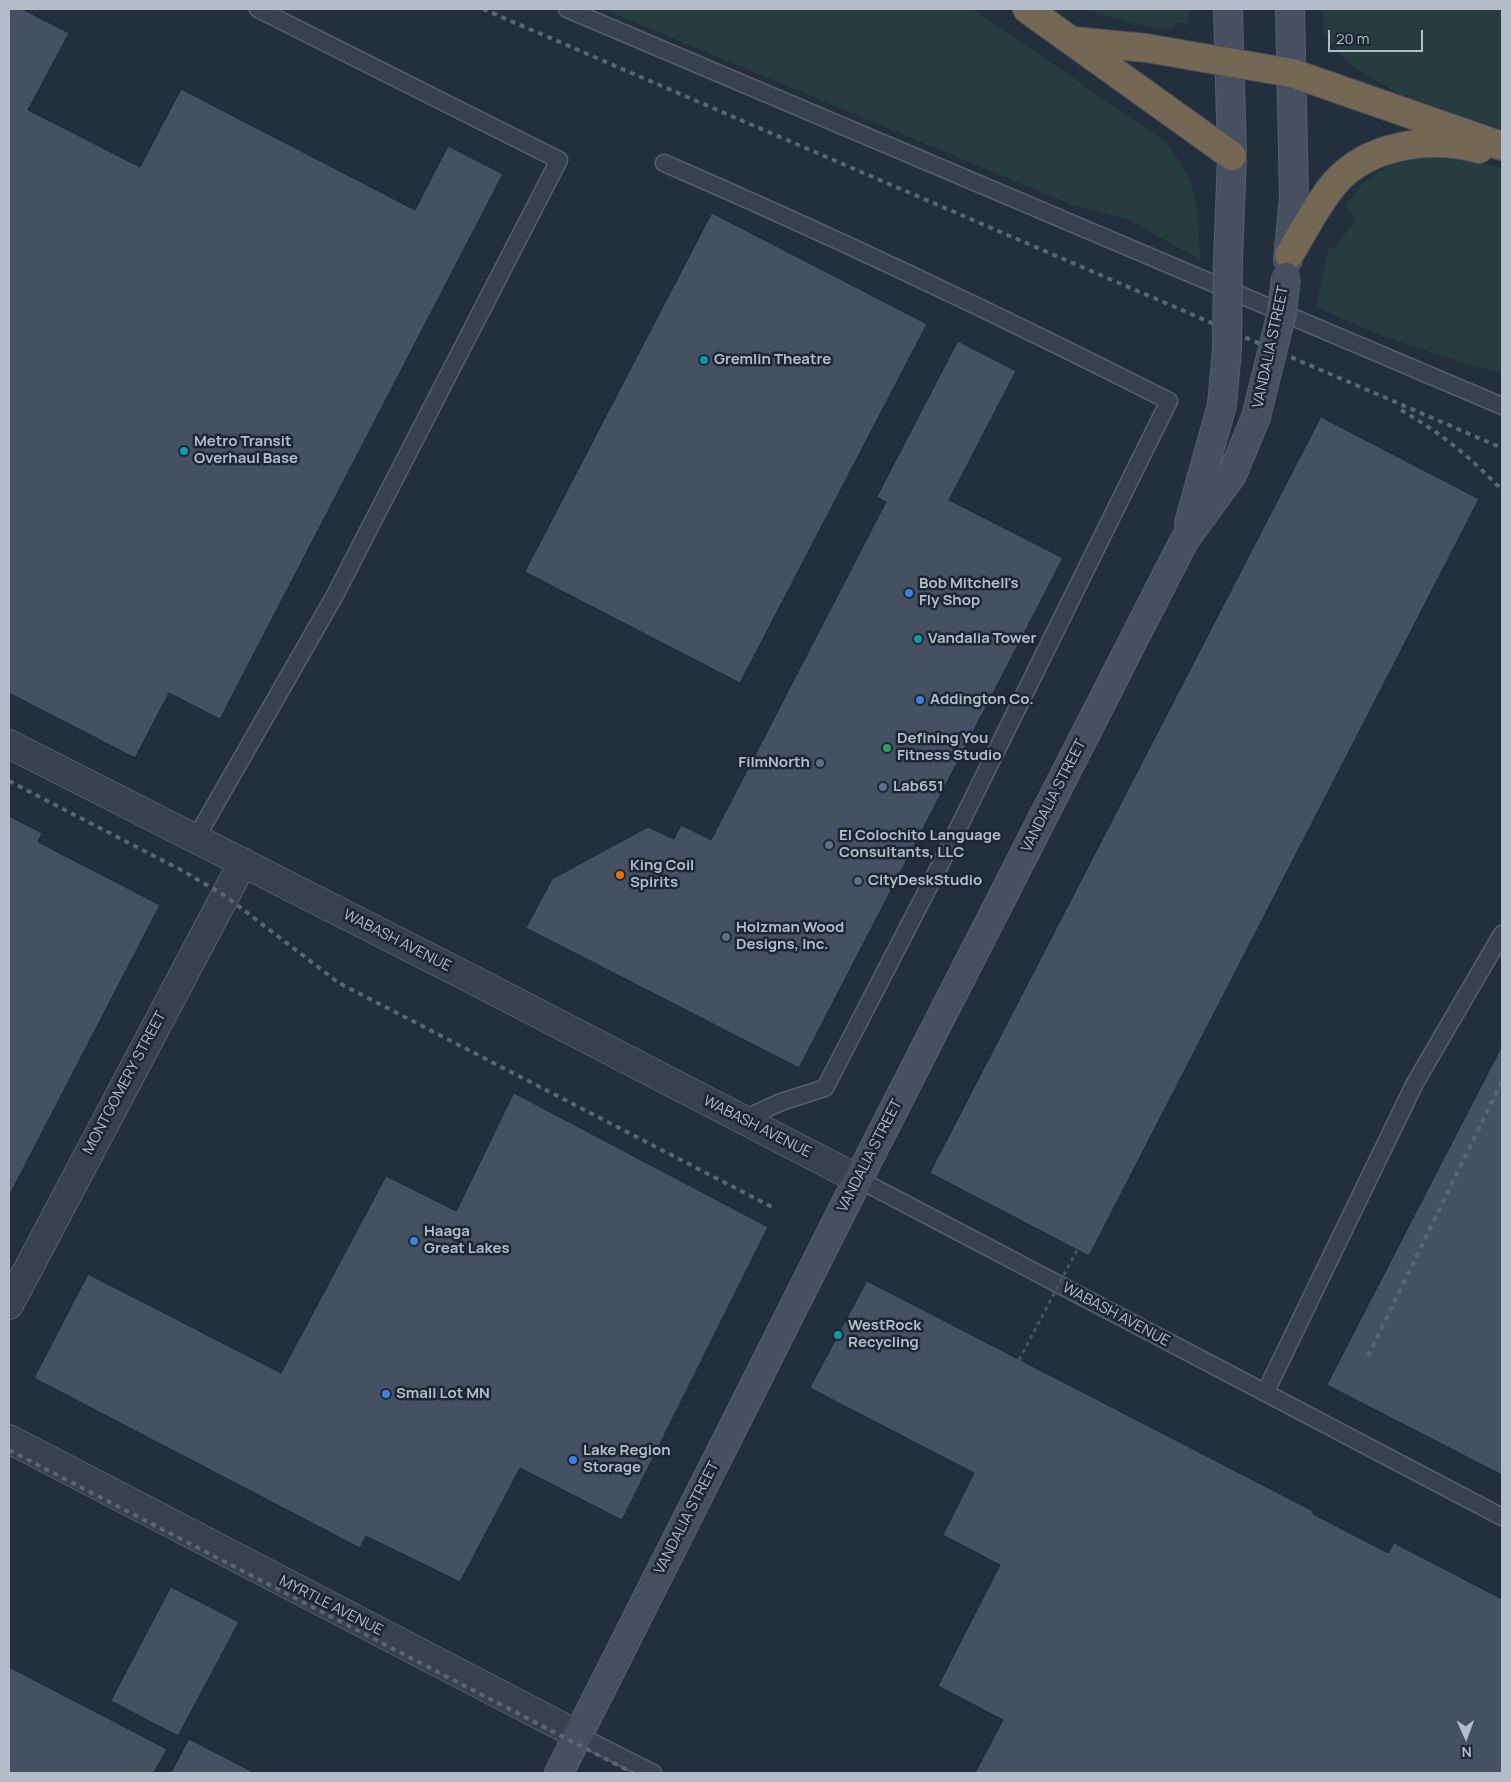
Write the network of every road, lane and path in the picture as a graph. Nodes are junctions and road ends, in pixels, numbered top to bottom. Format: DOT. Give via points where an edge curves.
graph roads {
  1 [pos="258,9"];
  2 [pos="567,9"];
  3 [pos="1027,9"];
  4 [pos="1228,9"];
  5 [pos="1290,9"];
  6 [pos="1074,41"];
  7 [pos="1230,61"];
  8 [pos="1292,73"];
  9 [pos="1502,146"];
  10 [pos="1502,155"];
  11 [pos="1232,156"];
  12 [pos="664,163"];
  13 [pos="1288,266"];
  14 [pos="1228,288"];
  15 [pos="1282,311"];
  16 [pos="1502,406"];
  17 [pos="1184,541"];
  18 [pos="9,744"];
  19 [pos="196,838"];
  20 [pos="243,862"];
  21 [pos="1502,934"];
  22 [pos="742,1120"];
  23 [pos="858,1179"];
  24 [pos="1077,1250"];
  25 [pos="9,1305"];
  26 [pos="1019,1360"];
  27 [pos="1265,1393"];
  28 [pos="9,1439"];
  29 [pos="1502,1517"];
  30 [pos="578,1735"];
  31 [pos="559,1773"];
  32 [pos="653,1773"];
  1 -- 19 [label="lane" via="559,160 334,597"];
  2 -- 14 [label="lane"];
  3 -- 6 [label="highway"];
  4 -- 7 [label="main road, VANDALIA STREET"];
  5 -- 8 [label="main road, VANDALIA STREET"];
  6 -- 7 [label="highway"];
  6 -- 11 [label="highway"];
  7 -- 8 [label="highway"];
  7 -- 11 [label="main road, VANDALIA STREET"];
  8 -- 9 [label="highway"];
  8 -- 13 [label="main road, VANDALIA STREET" via="1294,198"];
  10 -- 13 [label="highway" via="1470,147 1432,144 1403,145 1376,154 1334,184"];
  11 -- 14 [label="main road, VANDALIA STREET, bridge"];
  12 -- 22 [label="lane" via="1033,332 1169,401 937,871 825,1088 781,1102"];
  13 -- 15 [label="main road, VANDALIA STREET, bridge"];
  14 -- 15 [label="lane"];
  14 -- 17 [label="main road, VANDALIA STREET, bridge" via="1222,405"];
  15 -- 16 [label="lane"];
  15 -- 17 [label="main road, VANDALIA STREET, bridge" via="1256,417 1232,475"];
  17 -- 23 [label="main road, VANDALIA STREET"];
  18 -- 19 [label="street, WABASH AVENUE"];
  19 -- 20 [label="street, WABASH AVENUE"];
  20 -- 22 [label="street, WABASH AVENUE"];
  20 -- 25 [label="street, MONTGOMERY STREET"];
  21 -- 27 [label="lane" via="1415,1084"];
  22 -- 23 [label="street, WABASH AVENUE"];
  23 -- 27 [label="lane, WABASH AVENUE"];
  23 -- 30 [label="main road, VANDALIA STREET"];
  24 -- 26 [label="path, bridge"];
  27 -- 29 [label="lane, WABASH AVENUE"];
  28 -- 30 [label="street, MYRTLE AVENUE"];
  30 -- 31 [label="main road, VANDALIA STREET"];
  30 -- 32 [label="lane, MYRTLE AVENUE"];
}
